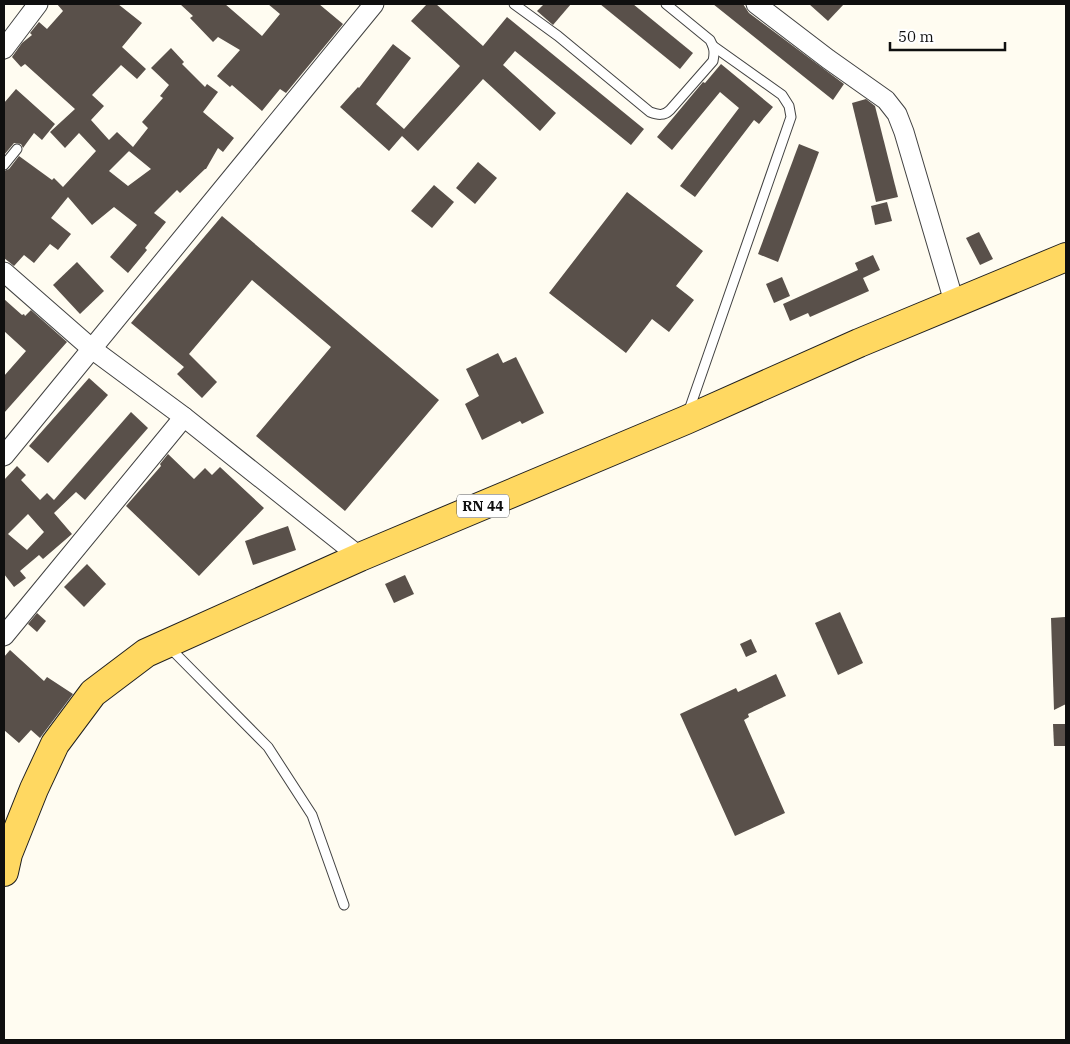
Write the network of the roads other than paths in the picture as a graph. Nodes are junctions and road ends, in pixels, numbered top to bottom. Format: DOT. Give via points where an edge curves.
graph roads {
  1 [pos="38,4"];
  2 [pos="374,4"];
  3 [pos="514,4"];
  4 [pos="756,4"];
  5 [pos="671,5"];
  6 [pos="713,46"];
  7 [pos="4,49"];
  8 [pos="17,149"];
  9 [pos="4,166"];
  10 [pos="1066,256"];
  11 [pos="4,272"];
  12 [pos="955,304"];
  13 [pos="92,349"];
  14 [pos="184,417"];
  15 [pos="686,420"];
  16 [pos="4,456"];
  17 [pos="360,557"];
  18 [pos="4,636"];
  19 [pos="167,644"];
  20 [pos="4,872"];
  21 [pos="344,905"];
  1 -- 7 [label="street"];
  2 -- 13 [label="street"];
  3 -- 6 [label="lane" via="650,112 658,115 666,114 712,60"];
  4 -- 12 [label="street" via="886,100 897,114"];
  5 -- 6 [label="lane"];
  6 -- 15 [label="lane" via="782,95 791,117"];
  8 -- 9 [label="lane"];
  10 -- 12 [label="main road, RN 44"];
  11 -- 13 [label="street"];
  12 -- 15 [label="main road, RN 44"];
  13 -- 14 [label="street"];
  13 -- 16 [label="street"];
  14 -- 17 [label="street"];
  14 -- 18 [label="street"];
  15 -- 17 [label="main road, RN 44"];
  17 -- 19 [label="main road, RN 44"];
  19 -- 20 [label="main road, RN 44" via="146,653 93,693 55,744 8,854"];
  19 -- 21 [label="lane" via="268,747 312,815"];
}
